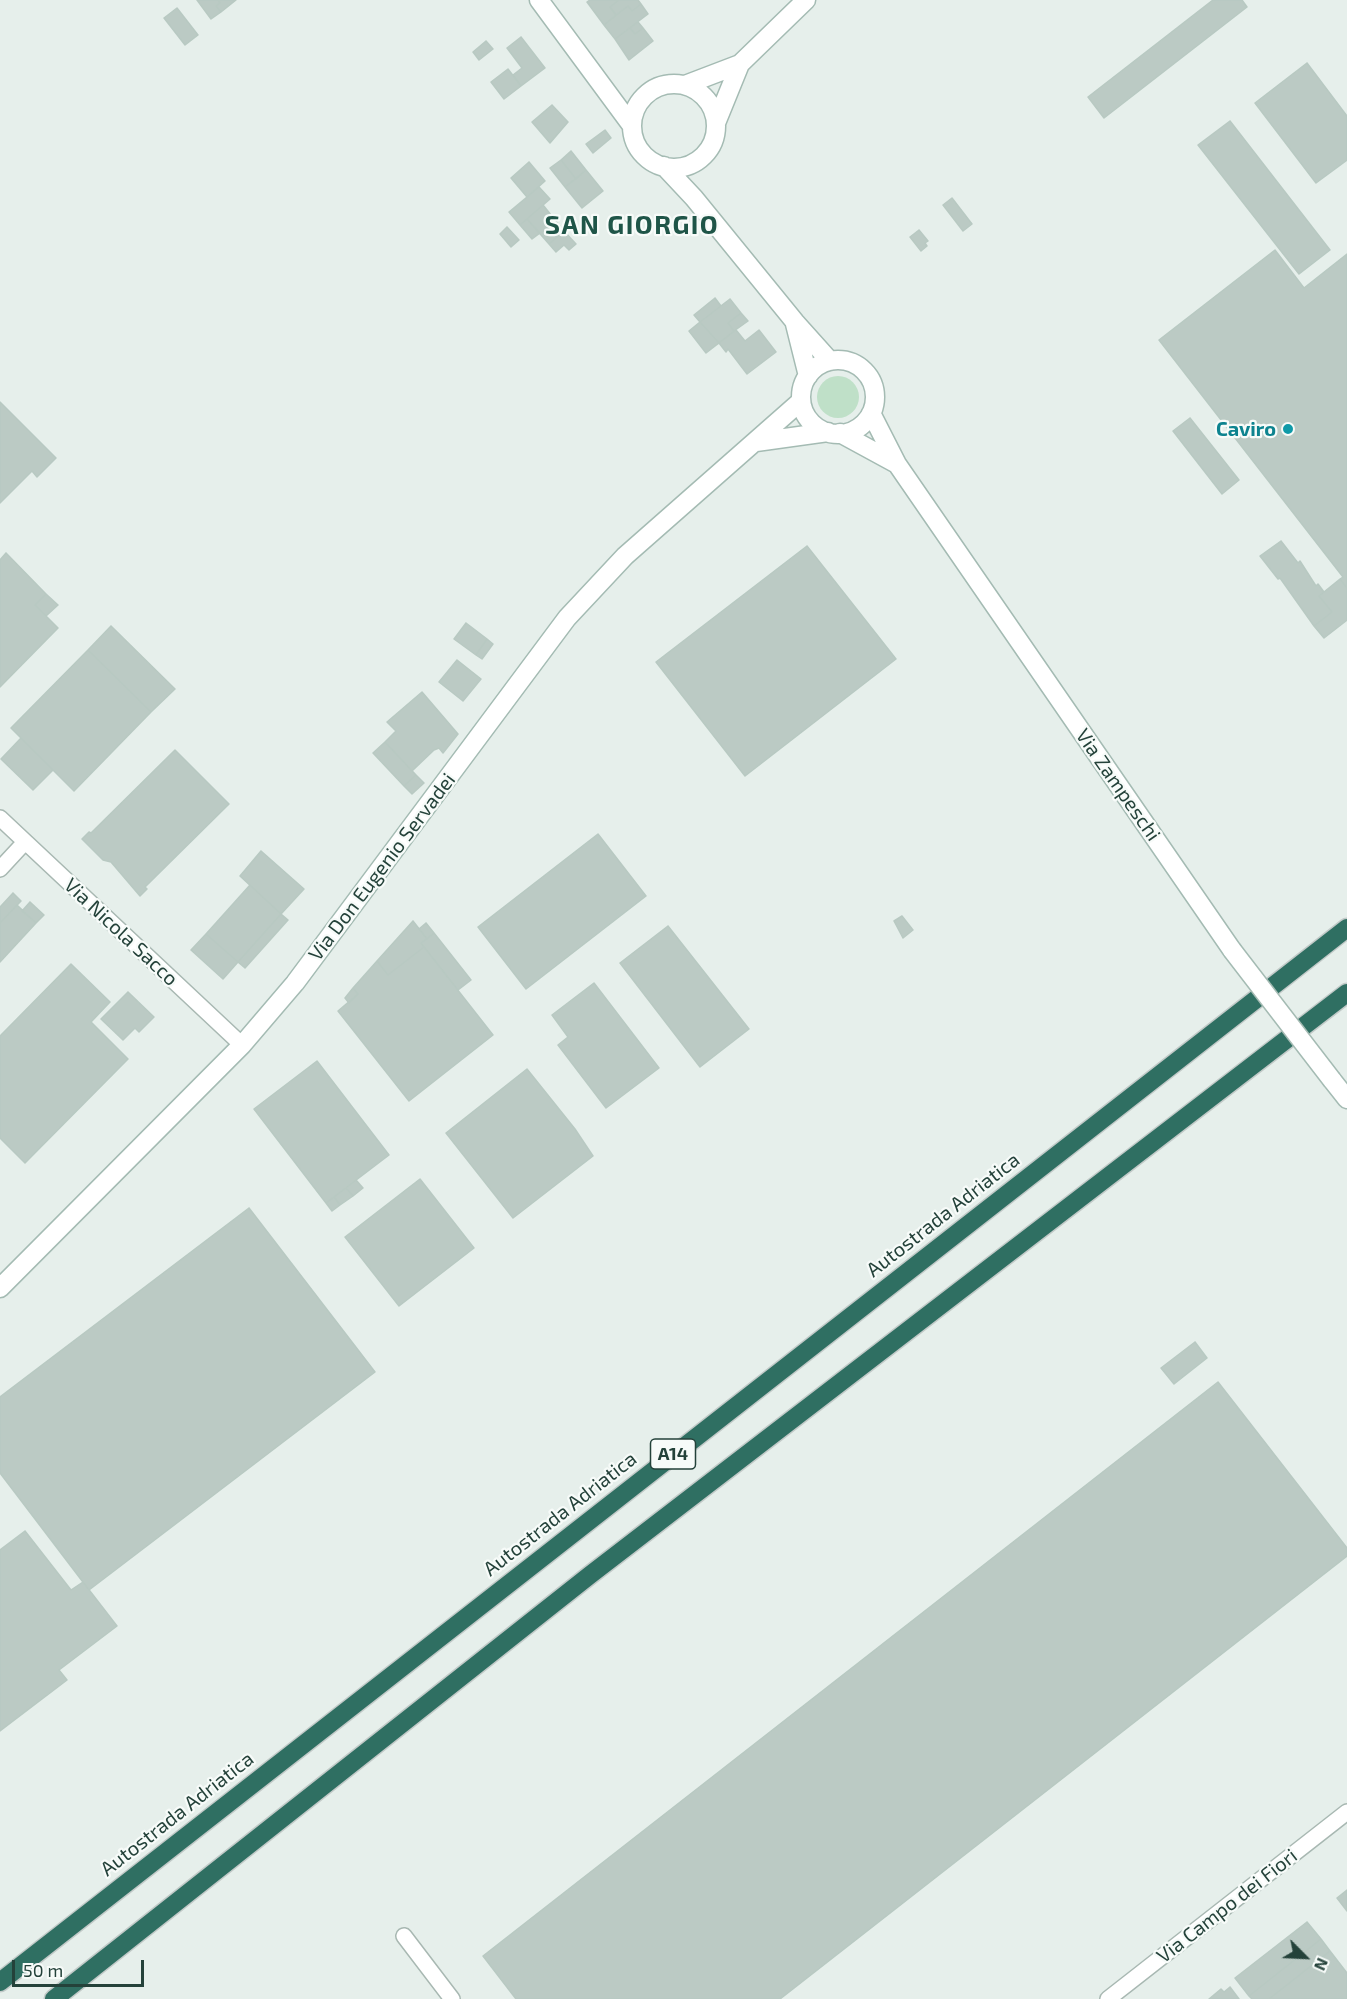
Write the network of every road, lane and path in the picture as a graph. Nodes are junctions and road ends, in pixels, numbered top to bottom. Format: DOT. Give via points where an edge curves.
graph roads {
  1 [pos="538,0"];
  2 [pos="806,0"];
  3 [pos="740,64"];
  4 [pos="685,85"];
  5 [pos="610,96"];
  6 [pos="643,98"];
  7 [pos="716,123"];
  8 [pos="632,126"];
  9 [pos="699,160"];
  10 [pos="664,166"];
  11 [pos="694,198"];
  12 [pos="795,322"];
  13 [pos="830,361"];
  14 [pos="807,376"];
  15 [pos="801,401"];
  16 [pos="871,413"];
  17 [pos="834,433"];
  18 [pos="756,442"];
  19 [pos="897,464"];
  20 [pos="0,818"];
  21 [pos="25,842"];
  22 [pos="0,869"];
  23 [pos="1347,928"];
  24 [pos="1347,993"];
  25 [pos="242,1045"];
  26 [pos="1347,1099"];
  27 [pos="0,1288"];
  28 [pos="1347,1812"];
  29 [pos="404,1936"];
  30 [pos="0,1982"];
  31 [pos="54,1999"];
  32 [pos="452,1999"];
  33 [pos="1108,1999"];
  1 -- 5 [label="street"];
  2 -- 3 [label="street"];
  3 -- 4 [label="street"];
  3 -- 7 [label="street"];
  4 -- 6 [label="street" via="662,86"];
  4 -- 7 [label="street" via="707,99"];
  5 -- 6 [label="street"];
  5 -- 8 [label="street"];
  6 -- 8 [label="street"];
  7 -- 9 [label="street" via="715,137"];
  8 -- 10 [label="street" via="641,152"];
  9 -- 10 [label="street" via="682,167"];
  9 -- 11 [label="street"];
  10 -- 11 [label="street"];
  11 -- 12 [label="street"];
  12 -- 13 [label="street"];
  12 -- 14 [label="street"];
  13 -- 14 [label="street"];
  13 -- 16 [label="street" via="854,363 870,379 874,390"];
  14 -- 15 [label="street"];
  15 -- 17 [label="street" via="810,420"];
  15 -- 18 [label="street, Via Don Eugenio Servadei"];
  16 -- 17 [label="street" via="858,427"];
  16 -- 19 [label="street, Via Zampeschi"];
  17 -- 18 [label="street"];
  17 -- 19 [label="street, Via Zampeschi"];
  18 -- 25 [label="street, Via Don Eugenio Servadei" via="625,556 567,618 295,983"];
  19 -- 26 [label="street, Via Zampeschi, bridge" via="1232,950"];
  20 -- 21 [label="street, Via Nicola Sacco"];
  21 -- 22 [label="street"];
  21 -- 25 [label="street, Via Nicola Sacco"];
  23 -- 30 [label="highway, Autostrada Adriatica / A14"];
  24 -- 31 [label="highway, A14" via="590,1575"];
  25 -- 27 [label="street, Via Don Eugenio Servadei"];
  28 -- 33 [label="street, Via Campo dei Fiori"];
  29 -- 32 [label="street"];
}
